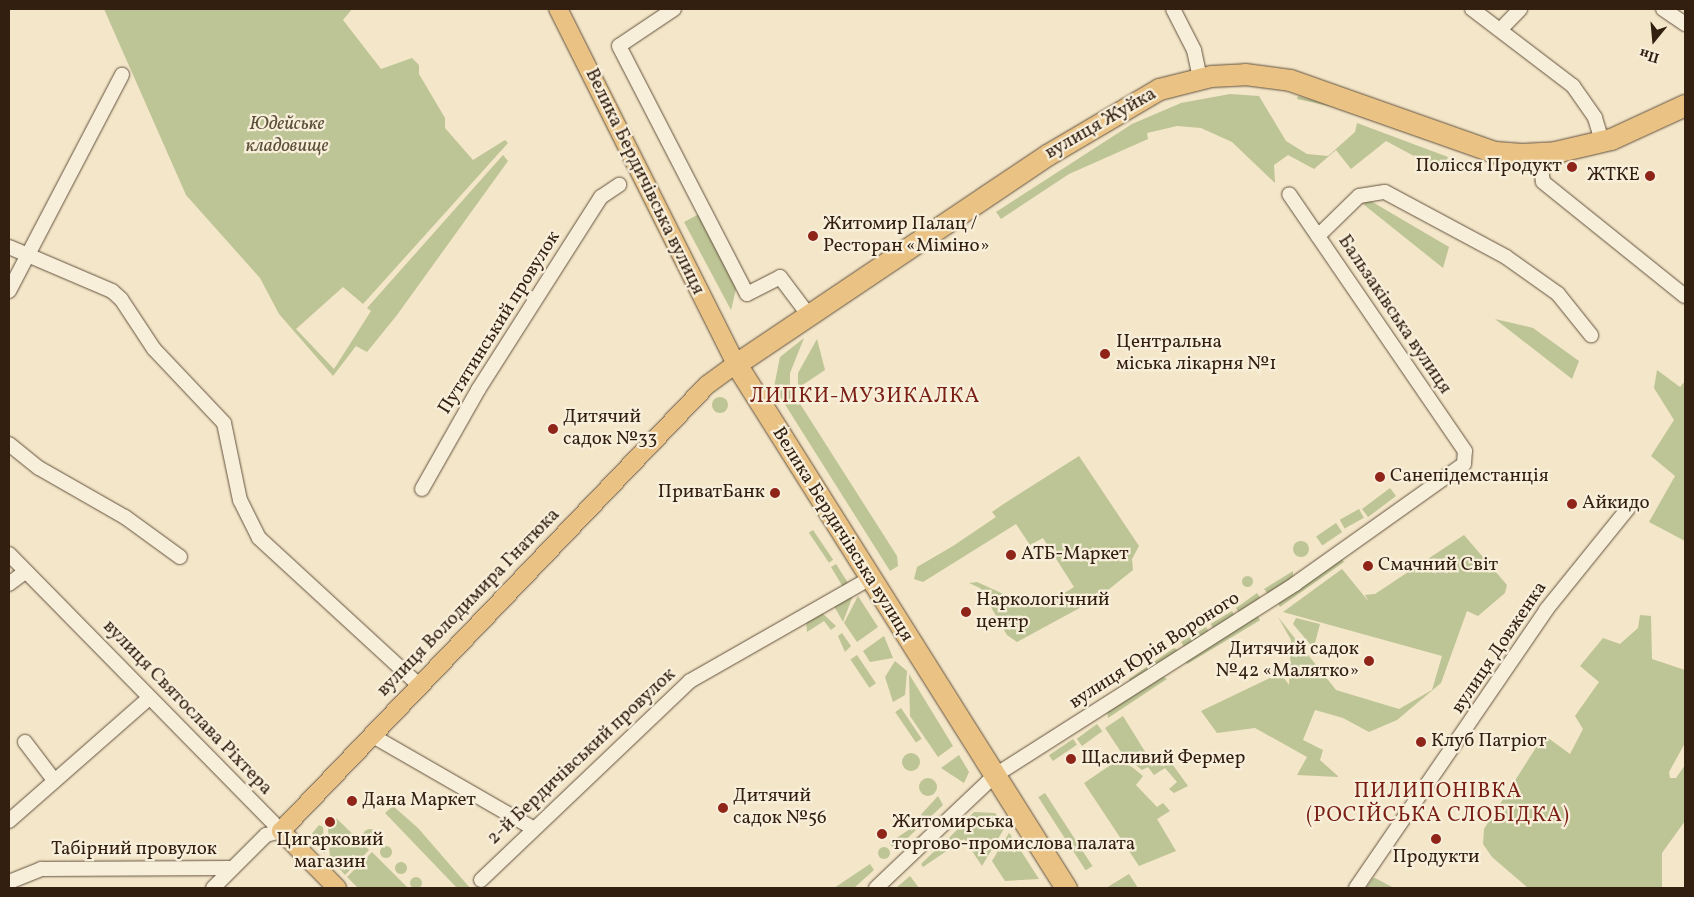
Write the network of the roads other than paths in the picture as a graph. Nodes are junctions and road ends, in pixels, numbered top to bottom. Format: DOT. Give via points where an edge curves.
graph roads {
  1 [pos="558,9"];
  2 [pos="566,9"];
  3 [pos="674,9"];
  4 [pos="1173,9"];
  5 [pos="1472,9"];
  6 [pos="1520,9"];
  7 [pos="1663,9"];
  8 [pos="1685,24"];
  9 [pos="1500,30"];
  10 [pos="122,75"];
  11 [pos="1200,79"];
  12 [pos="1685,105"];
  13 [pos="1602,141"];
  14 [pos="1538,153"];
  15 [pos="620,185"];
  16 [pos="1289,194"];
  17 [pos="1318,236"];
  18 [pos="9,247"];
  19 [pos="24,256"];
  20 [pos="9,291"];
  21 [pos="1685,296"];
  22 [pos="807,313"];
  23 [pos="1591,335"];
  24 [pos="740,361"];
  25 [pos="10,446"];
  26 [pos="1465,459"];
  27 [pos="422,489"];
  28 [pos="1629,507"];
  29 [pos="9,554"];
  30 [pos="180,557"];
  31 [pos="25,572"];
  32 [pos="869,579"];
  33 [pos="9,584"];
  34 [pos="419,685"];
  35 [pos="148,699"];
  36 [pos="371,735"];
  37 [pos="25,742"];
  38 [pos="996,775"];
  39 [pos="54,780"];
  40 [pos="9,821"];
  41 [pos="532,827"];
  42 [pos="281,831"];
  43 [pos="231,868"];
  44 [pos="481,880"];
  45 [pos="9,882"];
  46 [pos="213,888"];
  47 [pos="337,888"];
  48 [pos="876,888"];
  49 [pos="1066,888"];
  50 [pos="1074,888"];
  51 [pos="1356,888"];
  1 -- 24 [label="main road, Велика Бердичівська вулиця"];
  2 -- 24 [label="main road, Велика Бердичівська вулиця"];
  3 -- 22 [label="street" via="619,46 747,294 780,277"];
  4 -- 11 [label="street" via="1194,50"];
  5 -- 9 [label="street"];
  6 -- 9 [label="street"];
  7 -- 8 [label="street"];
  9 -- 13 [label="street" via="1572,86 1595,118"];
  10 -- 19 [label="street" via="56,206"];
  11 -- 14 [label="highway, вулиця Жуйка" via="1245,74 1290,80 1495,152"];
  11 -- 22 [label="highway, вулиця Жуйка" via="1159,89 1134,101"];
  12 -- 13 [label="highway, вулиця Жуйка"];
  13 -- 14 [label="highway, вулиця Жуйка"];
  14 -- 21 [label="street" via="1544,182"];
  15 -- 27 [label="street, Путятинський провулок" via="602,197 591,212 478,390"];
  16 -- 17 [label="street, Бальзаківська вулиця"];
  17 -- 23 [label="street" via="1359,196 1385,192 1506,257 1558,294"];
  17 -- 26 [label="street, Бальзаківська вулиця" via="1465,451"];
  18 -- 19 [label="street"];
  19 -- 20 [label="street"];
  19 -- 34 [label="street" via="112,291 121,299 154,349 224,423 240,500 259,538"];
  22 -- 24 [label="highway, вулиця Жуйка"];
  24 -- 32 [label="highway, Велика Бердичівська вулиця"];
  24 -- 34 [label="main road, вулиця Володимира Гнатюка" via="708,385"];
  24 -- 38 [label="highway, Велика Бердичівська вулиця"];
  25 -- 30 [label="street"];
  26 -- 38 [label="street, вулиця Юрія Вороного" via="1460,469 1295,584"];
  28 -- 51 [label="street, вулиця Довженка" via="1546,610"];
  29 -- 31 [label="street, вулиця Святослава Ріхтера"];
  31 -- 33 [label="street"];
  31 -- 35 [label="street, вулиця Святослава Ріхтера"];
  32 -- 38 [label="highway, Велика Бердичівська вулиця"];
  32 -- 41 [label="street, 2-й Бердичівський провулок" via="690,680 571,796"];
  34 -- 36 [label="main road, вулиця Володимира Гнатюка"];
  35 -- 39 [label="street" via="93,751"];
  35 -- 42 [label="street, вулиця Святослава Ріхтера"];
  36 -- 41 [label="street"];
  36 -- 42 [label="main road, вулиця Володимира Гнатюка"];
  37 -- 39 [label="street"];
  38 -- 48 [label="street, вулиця Юрія Вороного"];
  38 -- 49 [label="highway, Велика Бердичівська вулиця"];
  38 -- 50 [label="highway, Велика Бердичівська вулиця"];
  39 -- 40 [label="street"];
  41 -- 44 [label="street, 2-й Бердичівський провулок"];
  42 -- 43 [label="street, вулиця Володимира Гнатюка" via="266,835"];
  42 -- 47 [label="main road, вулиця Святослава Ріхтера"];
  43 -- 45 [label="street, Табірний провулок" via="41,869"];
  43 -- 46 [label="street, вулиця Володимира Гнатюка"];
}
